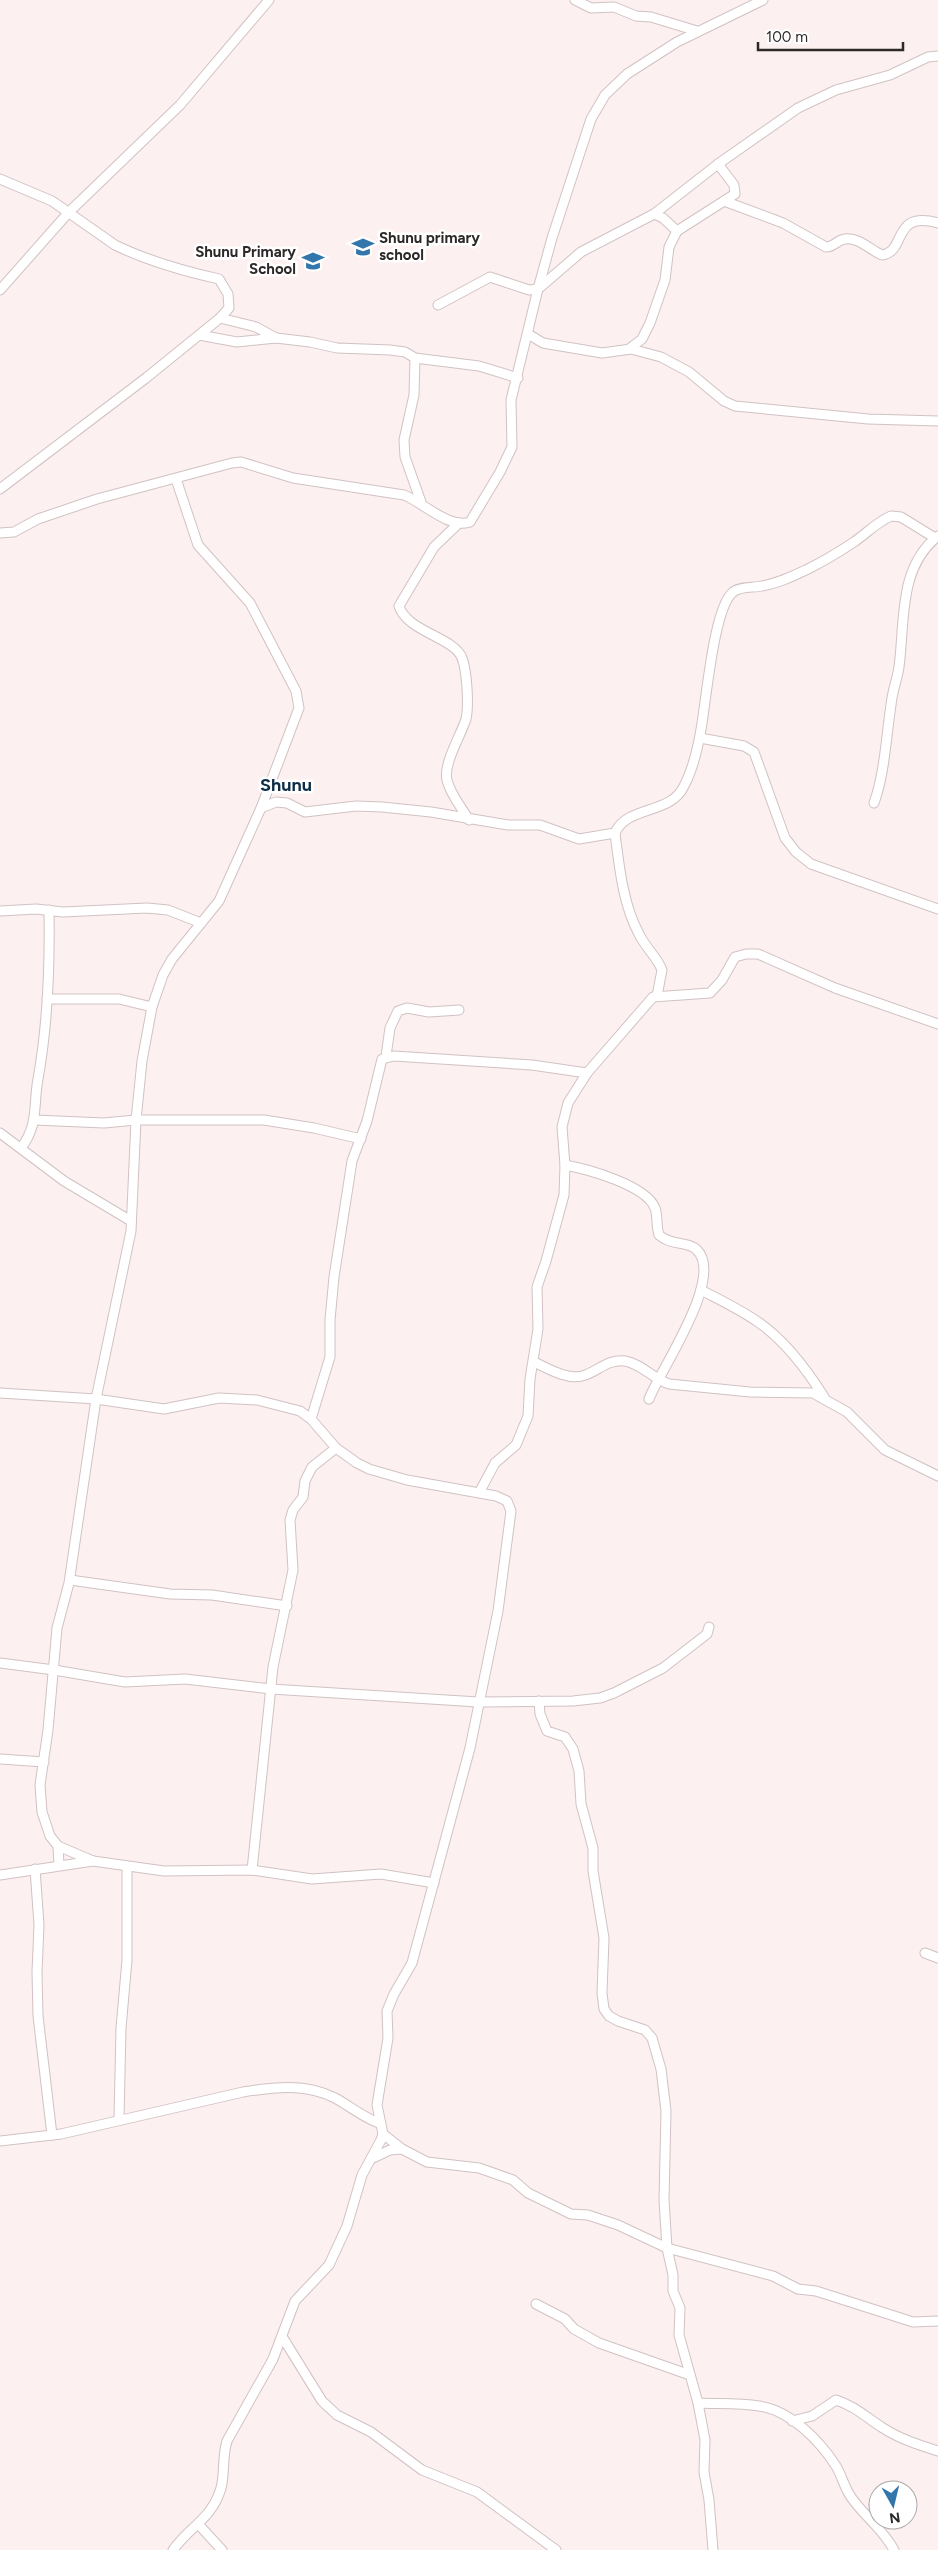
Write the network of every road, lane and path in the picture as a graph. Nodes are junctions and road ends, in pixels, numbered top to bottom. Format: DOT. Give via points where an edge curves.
graph roads {
  1 [pos="268,0"];
  2 [pos="575,0"];
  3 [pos="763,0"];
  4 [pos="697,31"];
  5 [pos="938,56"];
  6 [pos="718,164"];
  7 [pos="0,179"];
  8 [pos="724,201"];
  9 [pos="69,212"];
  10 [pos="654,214"];
  11 [pos="938,224"];
  12 [pos="677,231"];
  13 [pos="0,290"];
  14 [pos="538,290"];
  15 [pos="438,305"];
  16 [pos="220,318"];
  17 [pos="528,334"];
  18 [pos="199,335"];
  19 [pos="276,338"];
  20 [pos="629,349"];
  21 [pos="415,358"];
  22 [pos="518,378"];
  23 [pos="938,421"];
  24 [pos="176,479"];
  25 [pos="0,489"];
  26 [pos="421,502"];
  27 [pos="459,524"];
  28 [pos="0,534"];
  29 [pos="937,537"];
  30 [pos="700,738"];
  31 [pos="874,803"];
  32 [pos="261,808"];
  33 [pos="469,820"];
  34 [pos="615,833"];
  35 [pos="938,909"];
  36 [pos="0,910"];
  37 [pos="49,910"];
  38 [pos="201,923"];
  39 [pos="657,996"];
  40 [pos="47,999"];
  41 [pos="152,1007"];
  42 [pos="459,1010"];
  43 [pos="938,1024"];
  44 [pos="386,1056"];
  45 [pos="586,1073"];
  46 [pos="35,1120"];
  47 [pos="136,1120"];
  48 [pos="0,1133"];
  49 [pos="361,1139"];
  50 [pos="21,1148"];
  51 [pos="565,1165"];
  52 [pos="131,1221"];
  53 [pos="701,1290"];
  54 [pos="534,1362"];
  55 [pos="658,1380"];
  56 [pos="0,1393"];
  57 [pos="825,1398"];
  58 [pos="96,1399"];
  59 [pos="649,1399"];
  60 [pos="311,1419"];
  61 [pos="336,1448"];
  62 [pos="938,1476"];
  63 [pos="480,1491"];
  64 [pos="70,1580"];
  65 [pos="287,1606"];
  66 [pos="708,1627"];
  67 [pos="0,1664"];
  68 [pos="54,1670"];
  69 [pos="271,1689"];
  70 [pos="539,1701"];
  71 [pos="478,1702"];
  72 [pos="0,1759"];
  73 [pos="44,1762"];
  74 [pos="58,1846"];
  75 [pos="93,1861"];
  76 [pos="59,1865"];
  77 [pos="127,1867"];
  78 [pos="35,1869"];
  79 [pos="252,1870"];
  80 [pos="0,1875"];
  81 [pos="434,1884"];
  82 [pos="925,1953"];
  83 [pos="938,1958"];
  84 [pos="119,2119"];
  85 [pos="379,2122"];
  86 [pos="383,2134"];
  87 [pos="52,2135"];
  88 [pos="0,2141"];
  89 [pos="402,2149"];
  90 [pos="372,2158"];
  91 [pos="667,2248"];
  92 [pos="536,2304"];
  93 [pos="938,2321"];
  94 [pos="282,2338"];
  95 [pos="690,2375"];
  96 [pos="698,2403"];
  97 [pos="792,2421"];
  98 [pos="938,2451"];
  99 [pos="199,2525"];
  100 [pos="173,2550"];
  101 [pos="222,2550"];
  102 [pos="556,2550"];
  103 [pos="713,2550"];
  104 [pos="894,2550"];
  1 -- 9 [label="street" via="180,105"];
  2 -- 4 [label="street" via="591,8 614,7 631,15 651,16"];
  3 -- 4 [label="street"];
  4 -- 14 [label="street" via="627,74 605,95 591,119"];
  5 -- 6 [label="street" via="816,98"];
  6 -- 8 [label="street" via="735,188 735,194"];
  6 -- 10 [label="street"];
  7 -- 9 [label="street" via="42,195"];
  8 -- 11 [label="street" via="783,223 826,247 854,239 882,255 894,249 901,232 910,224 923,220"];
  8 -- 12 [label="street"];
  9 -- 13 [label="street"];
  9 -- 16 [label="street" via="126,250 176,269 219,279 228,294 229,308"];
  10 -- 12 [label="street"];
  10 -- 14 [label="street" via="581,252"];
  12 -- 20 [label="street" via="669,247 665,280 650,323 642,339"];
  14 -- 15 [label="street" via="490,277"];
  14 -- 17 [label="street"];
  16 -- 18 [label="street"];
  16 -- 19 [label="street" via="256,328"];
  17 -- 20 [label="street" via="543,343 602,353"];
  17 -- 22 [label="street"];
  18 -- 19 [label="street" via="237,342"];
  18 -- 25 [label="street"];
  19 -- 21 [label="street" via="337,348 400,351"];
  20 -- 23 [label="street" via="672,361 735,406 868,419"];
  21 -- 22 [label="street" via="479,366"];
  21 -- 26 [label="street" via="414,395 404,440 405,457"];
  22 -- 27 [label="street" via="512,400 512,440 508,457 473,520"];
  24 -- 26 [label="street" via="241,462 292,478 404,496"];
  24 -- 28 [label="street" via="97,499 38,519 14,532"];
  24 -- 32 [label="street" via="198,546 250,603 296,692 298,715"];
  26 -- 27 [label="street" via="436,515"];
  27 -- 33 [label="street" via="434,547 399,606 409,622 431,633 460,654 463,660 466,718 446,774 449,786"];
  29 -- 30 [label="street" via="901,517 891,516 833,555 787,580 734,591 723,606 711,651 710,679"];
  29 -- 31 [label="street" via="919,555 909,578 899,668 891,702 882,777"];
  30 -- 34 [label="street" via="684,786 678,794 659,807 623,820"];
  30 -- 35 [label="street" via="744,746 754,752 785,838 811,864"];
  32 -- 33 [label="street" via="276,802 287,803 305,812 356,806 382,807"];
  32 -- 38 [label="street" via="219,901"];
  33 -- 34 [label="street" via="546,826 579,839"];
  34 -- 39 [label="street" via="633,919 639,935 662,970"];
  36 -- 37 [label="street"];
  37 -- 38 [label="street" via="168,910"];
  37 -- 40 [label="street"];
  38 -- 41 [label="street" via="172,959"];
  39 -- 43 [label="street" via="710,993 735,957 758,954 835,988"];
  39 -- 45 [label="street"];
  40 -- 41 [label="street" via="120,999"];
  40 -- 46 [label="street"];
  41 -- 47 [label="street"];
  42 -- 44 [label="street" via="430,1012 407,1008 398,1011 390,1028"];
  44 -- 45 [label="street" via="532,1065"];
  44 -- 49 [label="street" via="379,1068"];
  45 -- 51 [label="street" via="562,1120"];
  46 -- 47 [label="street" via="104,1123"];
  46 -- 50 [label="street" via="32,1132"];
  47 -- 49 [label="street" via="264,1120"];
  47 -- 52 [label="street"];
  48 -- 50 [label="street"];
  49 -- 60 [label="street" via="352,1161 346,1193 330,1320 330,1362 316,1396"];
  50 -- 52 [label="street" via="64,1181"];
  51 -- 53 [label="street" via="603,1174 647,1198 655,1208 659,1235 667,1242 698,1251 703,1262"];
  51 -- 54 [label="street" via="562,1204 537,1287 538,1329"];
  52 -- 58 [label="street" via="126,1260"];
  53 -- 55 [label="street" via="680,1342"];
  53 -- 57 [label="street" via="759,1322 813,1379"];
  54 -- 55 [label="street" via="575,1377 604,1364 626,1362"];
  54 -- 63 [label="street" via="523,1432 516,1445 495,1463"];
  55 -- 57 [label="street" via="726,1390 813,1392"];
  55 -- 59 [label="street"];
  56 -- 58 [label="street"];
  57 -- 62 [label="street" via="856,1419 886,1450"];
  58 -- 60 [label="street" via="164,1409 219,1398 257,1400 289,1407"];
  58 -- 64 [label="street"];
  60 -- 61 [label="street"];
  61 -- 63 [label="street" via="357,1464 384,1474 446,1488"];
  61 -- 65 [label="street" via="312,1467 305,1482 303,1498 293,1510 290,1520 293,1570"];
  63 -- 71 [label="street" via="504,1498 511,1511 498,1610"];
  64 -- 65 [label="street"];
  64 -- 68 [label="street" via="56,1628"];
  65 -- 69 [label="street" via="277,1641"];
  66 -- 70 [label="street" via="707,1634 663,1668 614,1693 573,1701"];
  67 -- 68 [label="street"];
  68 -- 69 [label="street" via="124,1682 185,1679"];
  68 -- 73 [label="street"];
  69 -- 71 [label="street"];
  69 -- 79 [label="street"];
  70 -- 71 [label="street"];
  70 -- 91 [label="street" via="547,1731 565,1737 579,1771 581,1804 593,1848 593,1871 604,1938 604,2009 609,2016 645,2030 652,2038 662,2069 666,2111 664,2200"];
  71 -- 81 [label="street" via="470,1748"];
  72 -- 73 [label="street"];
  73 -- 74 [label="street" via="40,1785 42,1812 50,1836"];
  74 -- 75 [label="street"];
  74 -- 76 [label="street"];
  75 -- 76 [label="street"];
  75 -- 77 [label="street"];
  76 -- 78 [label="street"];
  77 -- 79 [label="street"];
  77 -- 84 [label="street"];
  78 -- 80 [label="street"];
  78 -- 87 [label="street" via="39,1925 38,2016"];
  79 -- 81 [label="street" via="312,1879 381,1874"];
  81 -- 85 [label="street" via="412,1963 387,2012 388,2038 377,2105"];
  82 -- 83 [label="street"];
  84 -- 85 [label="street" via="243,2092 295,2087 335,2098"];
  84 -- 87 [label="street"];
  85 -- 86 [label="street"];
  86 -- 89 [label="street"];
  86 -- 90 [label="street"];
  87 -- 88 [label="street"];
  89 -- 90 [label="street"];
  89 -- 91 [label="street" via="427,2162 479,2168 513,2180 528,2193 571,2214 588,2215 618,2225"];
  90 -- 94 [label="street" via="362,2175 347,2226 329,2265 295,2301"];
  91 -- 93 [label="street" via="773,2276 798,2288 913,2322"];
  91 -- 95 [label="street" via="673,2291 680,2308 679,2336"];
  92 -- 95 [label="street" via="565,2319 574,2329 599,2343"];
  94 -- 99 [label="street" via="227,2441 222,2487"];
  94 -- 102 [label="street" via="322,2401 337,2415 371,2432 422,2470 476,2492"];
  95 -- 96 [label="street"];
  96 -- 97 [label="street" via="761,2406 781,2412"];
  96 -- 103 [label="street" via="705,2440 704,2472 710,2500"];
  97 -- 98 [label="street" via="812,2416 836,2400 852,2406 895,2435"];
  97 -- 104 [label="street" via="809,2434 837,2467 848,2493 861,2512 887,2536"];
  99 -- 100 [label="street" via="186,2534"];
  99 -- 101 [label="street"];
}
